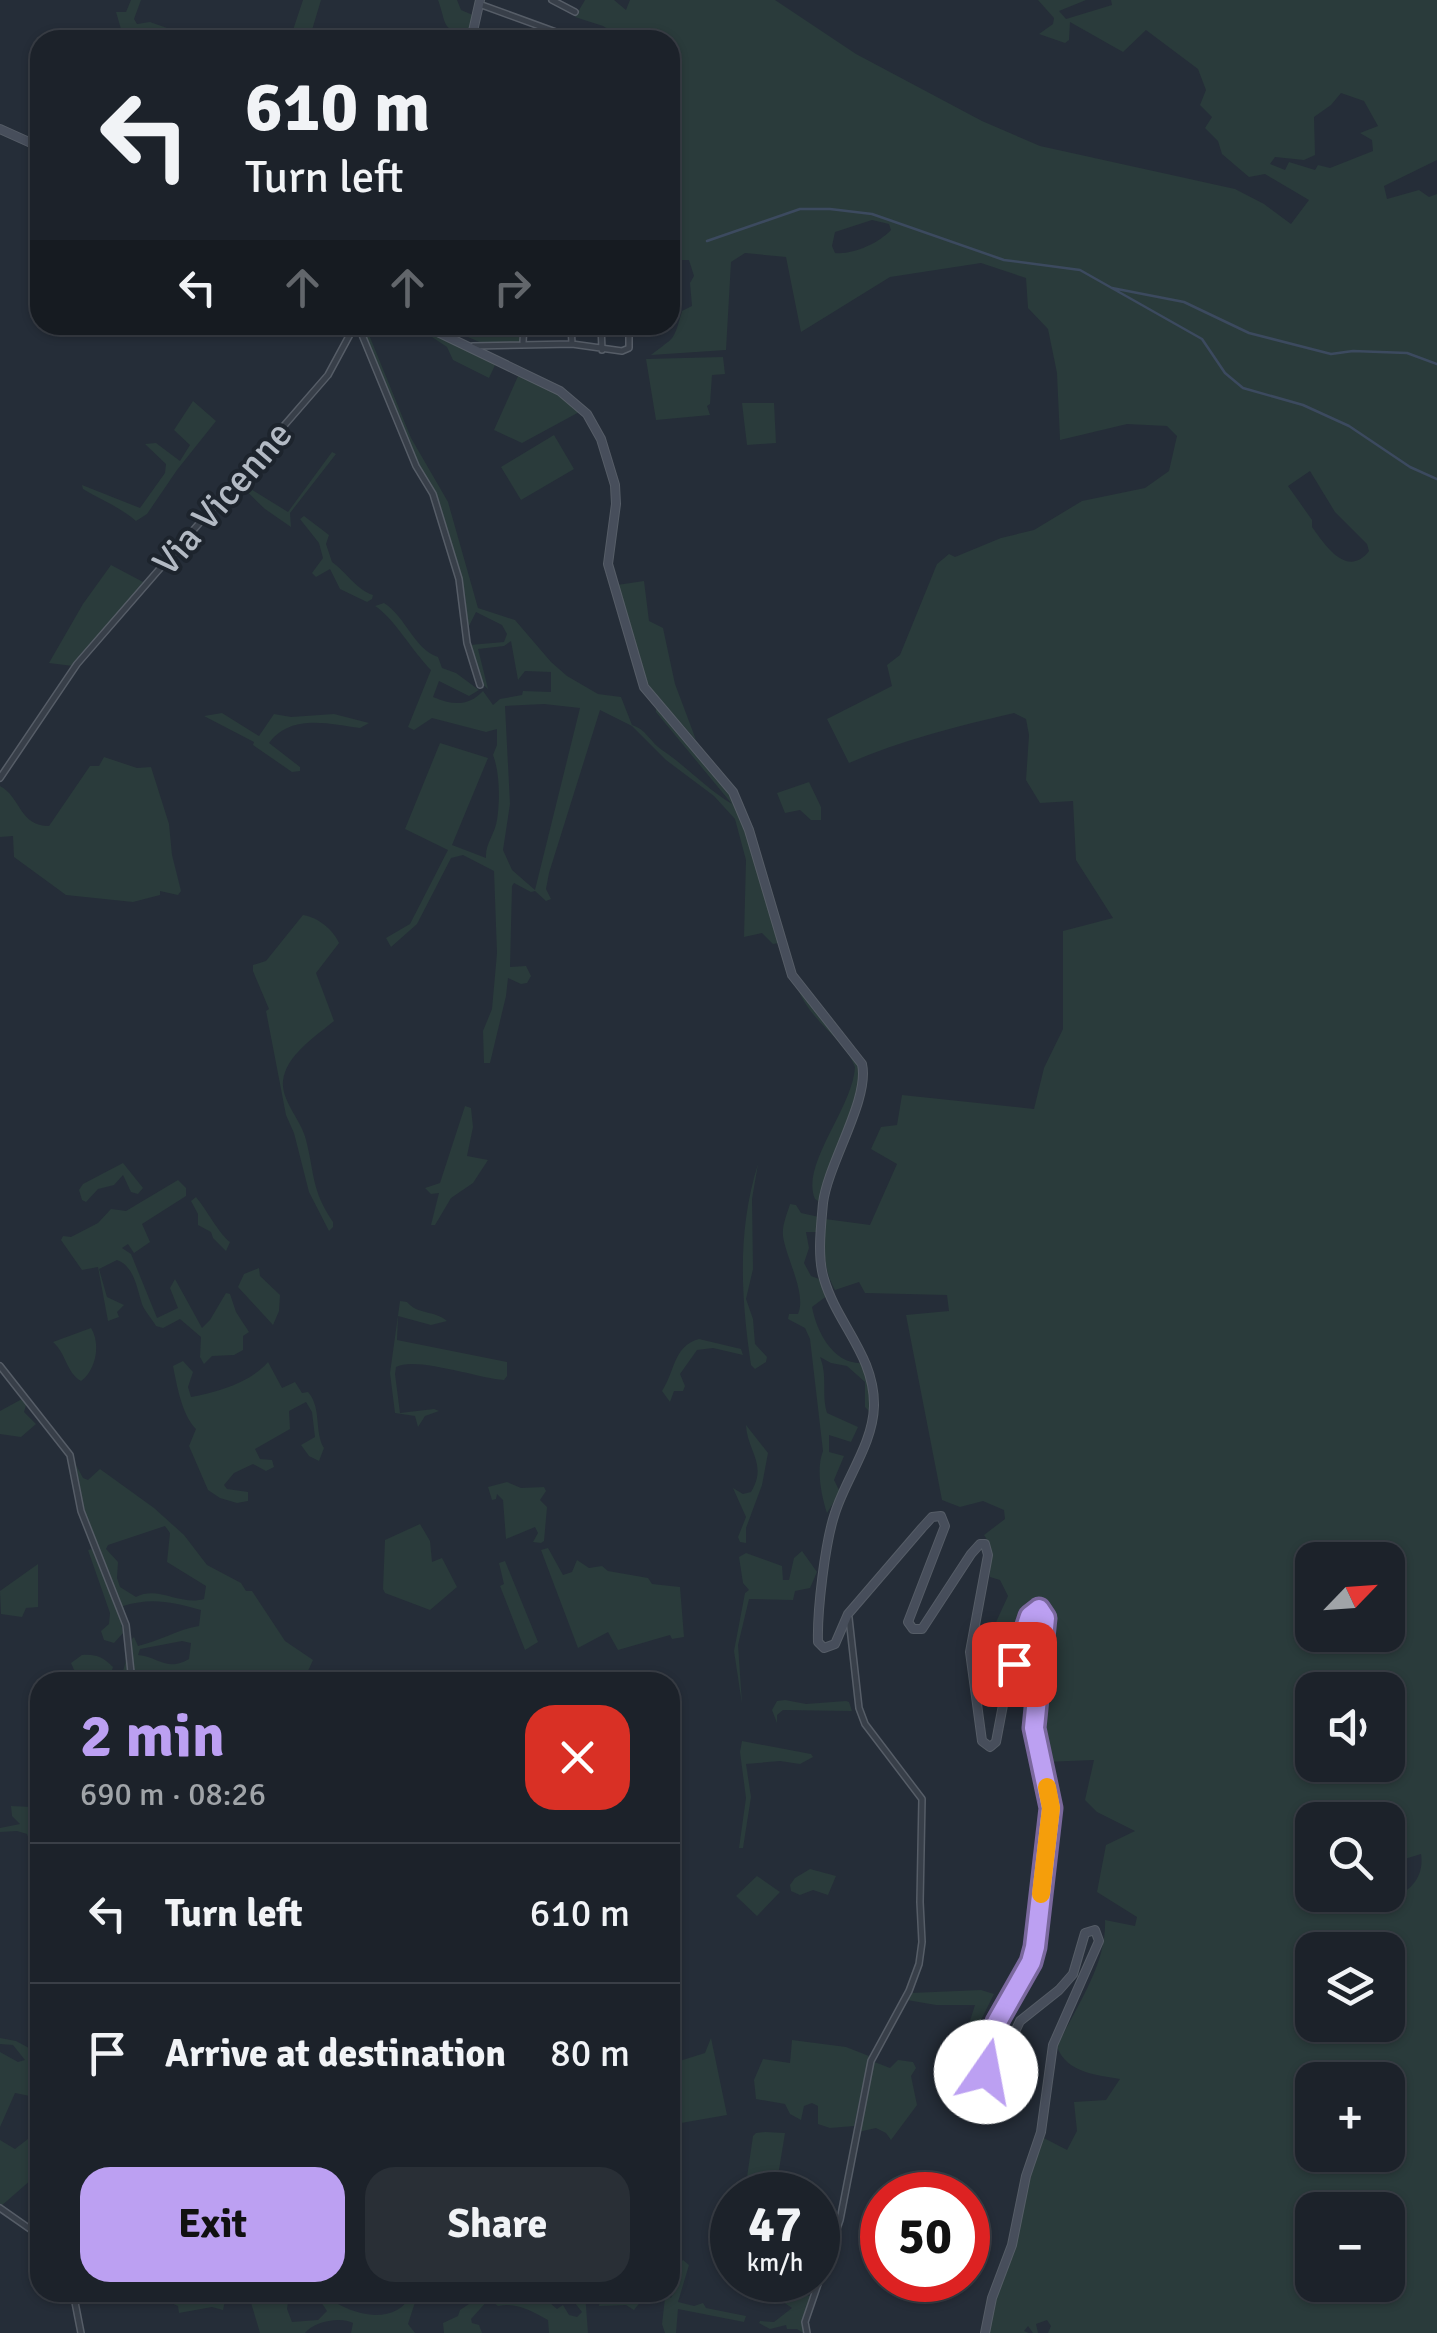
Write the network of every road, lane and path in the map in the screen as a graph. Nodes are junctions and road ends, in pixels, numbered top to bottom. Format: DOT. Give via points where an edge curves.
graph roads {
  1 [pos="552,0"];
  2 [pos="480,2"];
  3 [pos="575,12"];
  4 [pos="475,30"];
  5 [pos="551,30"];
  6 [pos="0,129"];
  7 [pos="30,143"];
  8 [pos="351,335"];
  9 [pos="361,335"];
  10 [pos="443,335"];
  11 [pos="523,335"];
  12 [pos="572,335"];
  13 [pos="601,335"];
  14 [pos="629,335"];
  15 [pos="523,343"];
  16 [pos="572,344"];
  17 [pos="465,346"];
  18 [pos="602,350"];
  19 [pos="480,686"];
  20 [pos="0,778"];
  21 [pos="0,1366"];
  22 [pos="848,1614"];
  23 [pos="131,1672"];
  24 [pos="0,2208"];
  25 [pos="30,2226"];
  26 [pos="75,2302"];
  27 [pos="82,2333"];
  28 [pos="807,2333"];
  29 [pos="984,2333"];
  1 -- 3 [label="street"];
  2 -- 4 [label="main road"];
  2 -- 5 [label="street"];
  6 -- 7 [label="main road"];
  8 -- 20 [label="street, Via Vicenne" via="328,375 76,665"];
  9 -- 19 [label="street" via="438,510"];
  10 -- 17 [label="main road"];
  11 -- 15 [label="street"];
  12 -- 16 [label="street"];
  13 -- 18 [label="street"];
  14 -- 18 [label="street" via="628,348"];
  15 -- 16 [label="street"];
  15 -- 17 [label="street"];
  16 -- 18 [label="street"];
  17 -- 22 [label="main road" via="560,392 582,407 597,431 616,496 608,564 644,687 733,792 792,975 862,1064 860,1092 826,1190 821,1257 828,1291 866,1362 874,1406 832,1524 820,1645 835,1644"];
  21 -- 23 [label="street" via="70,1455 82,1511 126,1626"];
  22 -- 28 [label="street" via="864,1724 922,1799 922,1942 910,1991 871,2060 840,2220 805,2322"];
  22 -- 29 [label="main road" via="932,1517 940,1516 944,1526 909,1615 913,1629 922,1628 971,1554 985,1544 970,1664 982,1741 990,1747 1030,1616 1037,1609 1045,1618 1034,1728 1051,1808 1035,1947 997,2022 986,2072 997,2070 1020,2021 1072,1974 1084,1933 1095,1930 1100,1941 1054,2046 1041,2132"];
  24 -- 25 [label="street"];
  26 -- 27 [label="street"];
}
